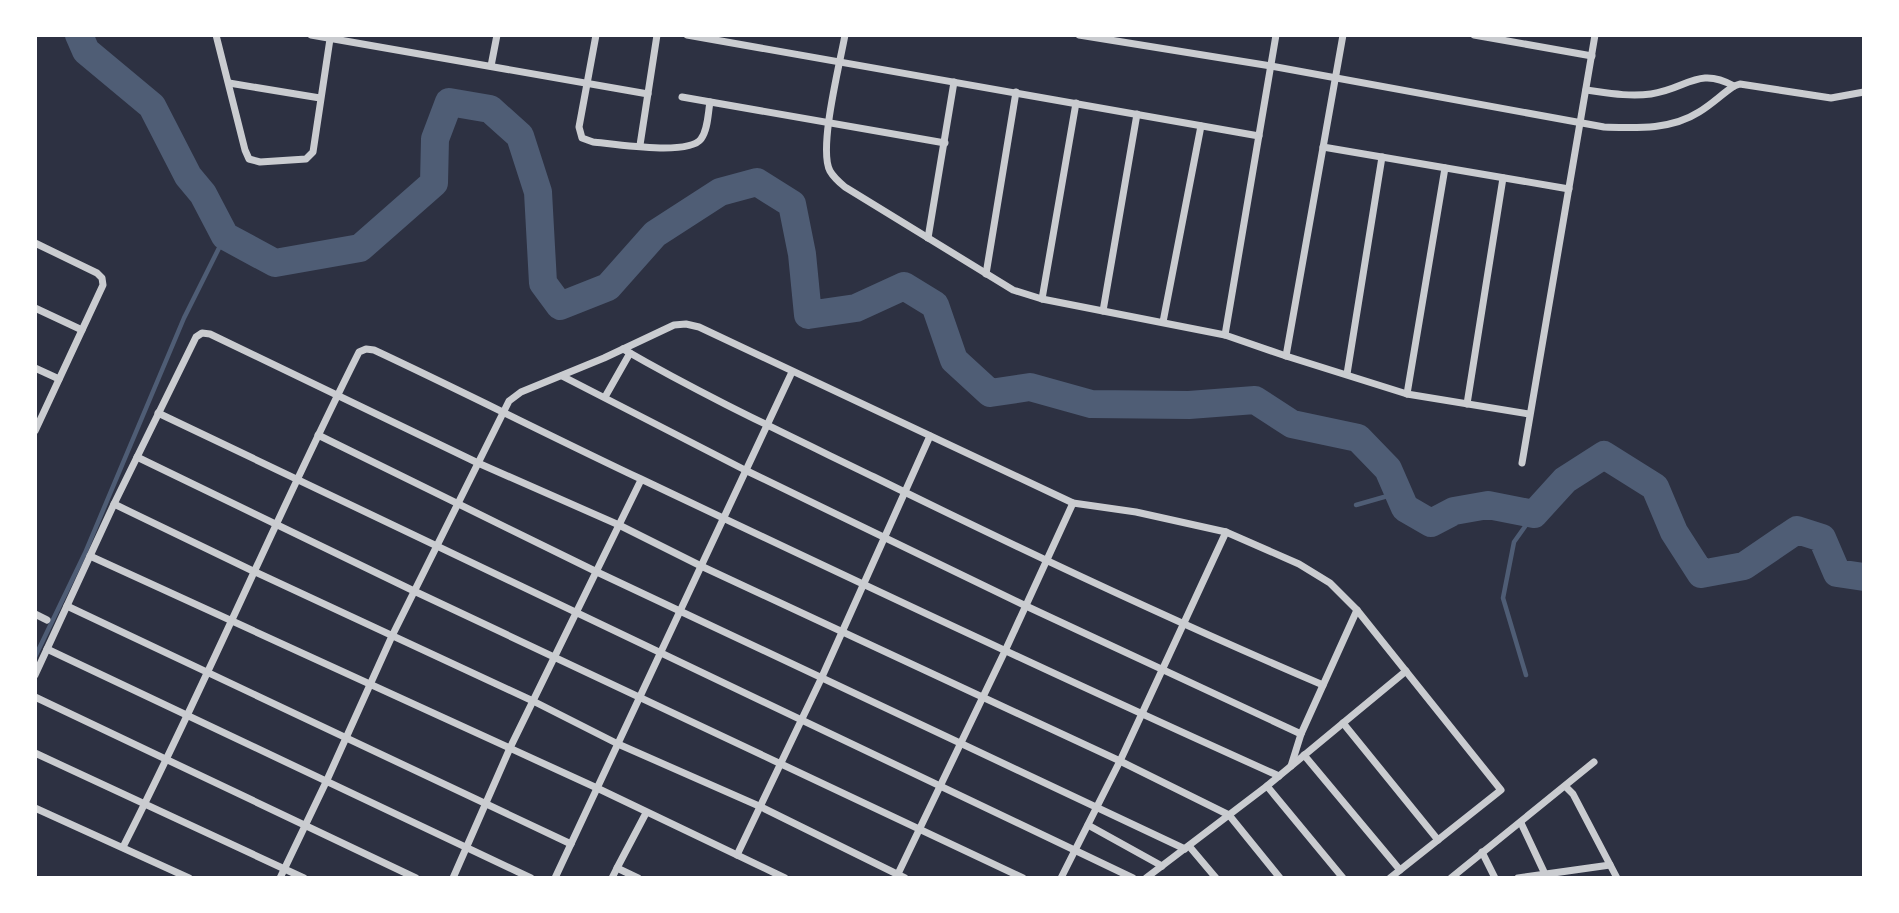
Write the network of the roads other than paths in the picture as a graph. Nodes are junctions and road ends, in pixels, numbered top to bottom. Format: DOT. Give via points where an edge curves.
graph roads {
  1 [pos="216,35"];
  2 [pos="311,35"];
  3 [pos="497,35"];
  4 [pos="596,35"];
  5 [pos="657,35"];
  6 [pos="687,35"];
  7 [pos="845,35"];
  8 [pos="1079,35"];
  9 [pos="1276,35"];
  10 [pos="1343,35"];
  11 [pos="1474,35"];
  12 [pos="1595,35"];
  13 [pos="330,39"];
  14 [pos="1523,39"];
  15 [pos="1592,56"];
  16 [pos="840,61"];
  17 [pos="491,66"];
  18 [pos="1271,66"];
  19 [pos="1335,78"];
  20 [pos="954,82"];
  21 [pos="229,83"];
  22 [pos="586,83"];
  23 [pos="1734,86"];
  24 [pos="1586,90"];
  25 [pos="1016,92"];
  26 [pos="1864,92"];
  27 [pos="648,94"];
  28 [pos="682,97"];
  29 [pos="320,98"];
  30 [pos="709,102"];
  31 [pos="1076,103"];
  32 [pos="1137,114"];
  33 [pos="830,123"];
  34 [pos="1580,123"];
  35 [pos="1201,126"];
  36 [pos="1259,136"];
  37 [pos="944,143"];
  38 [pos="640,145"];
  39 [pos="1323,147"];
  40 [pos="1381,157"];
  41 [pos="1445,168"];
  42 [pos="1503,177"];
  43 [pos="1569,189"];
  44 [pos="928,238"];
  45 [pos="35,243"];
  46 [pos="986,274"];
  47 [pos="1042,299"];
  48 [pos="35,308"];
  49 [pos="1102,311"];
  50 [pos="1163,322"];
  51 [pos="82,330"];
  52 [pos="1225,335"];
  53 [pos="627,351"];
  54 [pos="1286,356"];
  55 [pos="35,368"];
  56 [pos="792,372"];
  57 [pos="1347,374"];
  58 [pos="562,376"];
  59 [pos="60,379"];
  60 [pos="1407,394"];
  61 [pos="338,395"];
  62 [pos="605,397"];
  63 [pos="1467,404"];
  64 [pos="503,412"];
  65 [pos="158,413"];
  66 [pos="1529,414"];
  67 [pos="768,425"];
  68 [pos="35,431"];
  69 [pos="318,435"];
  70 [pos="930,436"];
  71 [pos="137,457"];
  72 [pos="478,463"];
  73 [pos="1522,463"];
  74 [pos="746,470"];
  75 [pos="296,480"];
  76 [pos="641,480"];
  77 [pos="905,493"];
  78 [pos="1073,503"];
  79 [pos="114,504"];
  80 [pos="458,504"];
  81 [pos="724,517"];
  82 [pos="275,523"];
  83 [pos="619,524"];
  84 [pos="1226,532"];
  85 [pos="885,538"];
  86 [pos="436,546"];
  87 [pos="90,556"];
  88 [pos="1046,562"];
  89 [pos="701,566"];
  90 [pos="253,571"];
  91 [pos="597,572"];
  92 [pos="863,584"];
  93 [pos="414,591"];
  94 [pos="67,606"];
  95 [pos="1026,606"];
  96 [pos="681,610"];
  97 [pos="1357,610"];
  98 [pos="576,612"];
  99 [pos="35,614"];
  100 [pos="47,620"];
  101 [pos="232,620"];
  102 [pos="1183,625"];
  103 [pos="842,632"];
  104 [pos="392,636"];
  105 [pos="47,649"];
  106 [pos="1005,651"];
  107 [pos="660,653"];
  108 [pos="555,657"];
  109 [pos="1163,669"];
  110 [pos="208,671"];
  111 [pos="1406,671"];
  112 [pos="35,675"];
  113 [pos="821,678"];
  114 [pos="370,684"];
  115 [pos="1323,685"];
  116 [pos="35,697"];
  117 [pos="640,698"];
  118 [pos="982,698"];
  119 [pos="533,701"];
  120 [pos="1141,714"];
  121 [pos="188,715"];
  122 [pos="800,720"];
  123 [pos="1343,723"];
  124 [pos="1301,734"];
  125 [pos="346,737"];
  126 [pos="961,743"];
  127 [pos="618,744"];
  128 [pos="510,748"];
  129 [pos="35,753"];
  130 [pos="1304,755"];
  131 [pos="166,760"];
  132 [pos="1120,761"];
  133 [pos="1594,762"];
  134 [pos="779,764"];
  135 [pos="1291,766"];
  136 [pos="1279,776"];
  137 [pos="327,780"];
  138 [pos="940,785"];
  139 [pos="1267,786"];
  140 [pos="1566,787"];
  141 [pos="597,789"];
  142 [pos="145,805"];
  143 [pos="485,805"];
  144 [pos="759,806"];
  145 [pos="1097,807"];
  146 [pos="35,808"];
  147 [pos="646,813"];
  148 [pos="1230,815"];
  149 [pos="1521,823"];
  150 [pos="306,825"];
  151 [pos="1088,825"];
  152 [pos="919,830"];
  153 [pos="1438,839"];
  154 [pos="571,844"];
  155 [pos="123,847"];
  156 [pos="466,848"];
  157 [pos="1187,848"];
  158 [pos="1076,849"];
  159 [pos="1482,852"];
  160 [pos="737,855"];
  161 [pos="1610,865"];
  162 [pos="1162,866"];
  163 [pos="617,868"];
  164 [pos="284,869"];
  165 [pos="1400,870"];
  166 [pos="1545,874"];
  167 [pos="899,877"];
  168 [pos="1149,877"];
  169 [pos="189,878"];
  170 [pos="280,878"];
  171 [pos="304,878"];
  172 [pos="416,878"];
  173 [pos="453,878"];
  174 [pos="531,878"];
  175 [pos="555,878"];
  176 [pos="612,878"];
  177 [pos="638,878"];
  178 [pos="785,878"];
  179 [pos="1023,878"];
  180 [pos="1061,878"];
  181 [pos="1133,878"];
  182 [pos="1216,878"];
  183 [pos="1280,878"];
  184 [pos="1343,878"];
  185 [pos="1390,878"];
  186 [pos="1451,878"];
  187 [pos="1495,878"];
  188 [pos="1518,878"];
  189 [pos="1617,878"];
  1 -- 21 [label="street"];
  2 -- 13 [label="street"];
  3 -- 17 [label="street"];
  4 -- 22 [label="street"];
  5 -- 27 [label="street"];
  6 -- 16 [label="street"];
  7 -- 16 [label="street"];
  8 -- 18 [label="street"];
  9 -- 18 [label="street"];
  10 -- 19 [label="street"];
  11 -- 14 [label="street"];
  12 -- 15 [label="street"];
  13 -- 17 [label="street"];
  13 -- 29 [label="street"];
  14 -- 15 [label="street"];
  15 -- 24 [label="street"];
  16 -- 20 [label="street"];
  16 -- 33 [label="street"];
  17 -- 22 [label="street"];
  18 -- 19 [label="street"];
  18 -- 36 [label="street"];
  19 -- 34 [label="street"];
  19 -- 39 [label="street"];
  20 -- 25 [label="street"];
  20 -- 37 [label="street"];
  21 -- 29 [label="street"];
  21 -- 29 [label="street" via="245,150 254,161 310,156"];
  22 -- 27 [label="street"];
  22 -- 38 [label="street" via="579,127 582,138"];
  23 -- 24 [label="street" via="1711,76 1647,94"];
  23 -- 26 [label="street" via="1831,98"];
  23 -- 34 [label="street" via="1681,122 1631,128"];
  24 -- 34 [label="street"];
  25 -- 31 [label="street"];
  25 -- 46 [label="street"];
  27 -- 38 [label="street"];
  28 -- 30 [label="street"];
  30 -- 33 [label="street"];
  30 -- 38 [label="street" via="704,132 694,145"];
  31 -- 32 [label="street"];
  31 -- 47 [label="street"];
  32 -- 35 [label="street"];
  32 -- 49 [label="street"];
  33 -- 37 [label="street"];
  33 -- 44 [label="street" via="827,160 836,180"];
  34 -- 43 [label="street"];
  35 -- 36 [label="street"];
  35 -- 50 [label="street"];
  36 -- 52 [label="street"];
  37 -- 44 [label="street"];
  39 -- 40 [label="street"];
  39 -- 54 [label="street"];
  40 -- 41 [label="street"];
  40 -- 57 [label="street"];
  41 -- 42 [label="street"];
  41 -- 60 [label="street"];
  42 -- 43 [label="street"];
  42 -- 63 [label="street"];
  43 -- 66 [label="street"];
  44 -- 46 [label="street"];
  45 -- 51 [label="street" via="102,278"];
  46 -- 47 [label="street" via="1013,290"];
  47 -- 49 [label="street"];
  48 -- 51 [label="street"];
  49 -- 50 [label="street"];
  50 -- 52 [label="street"];
  51 -- 59 [label="street"];
  52 -- 54 [label="street"];
  53 -- 56 [label="street" via="674,325 686,324"];
  53 -- 58 [label="street"];
  53 -- 62 [label="street"];
  53 -- 67 [label="street"];
  54 -- 57 [label="street"];
  55 -- 59 [label="street"];
  56 -- 67 [label="street"];
  56 -- 70 [label="street"];
  57 -- 60 [label="street"];
  58 -- 62 [label="street"];
  58 -- 64 [label="street" via="521,392"];
  59 -- 68 [label="street"];
  60 -- 63 [label="street"];
  61 -- 64 [label="street" via="359,352 366,349"];
  61 -- 65 [label="street" via="202,333"];
  61 -- 69 [label="street"];
  61 -- 72 [label="street"];
  62 -- 74 [label="street"];
  63 -- 66 [label="street"];
  64 -- 72 [label="street"];
  64 -- 76 [label="street"];
  65 -- 71 [label="street"];
  65 -- 75 [label="street"];
  66 -- 73 [label="street"];
  67 -- 74 [label="street"];
  67 -- 77 [label="street"];
  69 -- 75 [label="street"];
  69 -- 80 [label="street"];
  70 -- 77 [label="street"];
  70 -- 78 [label="street"];
  71 -- 79 [label="street"];
  71 -- 82 [label="street"];
  72 -- 80 [label="street"];
  72 -- 83 [label="street"];
  74 -- 81 [label="street"];
  74 -- 85 [label="street"];
  75 -- 82 [label="street"];
  75 -- 86 [label="street"];
  76 -- 81 [label="street"];
  76 -- 83 [label="street"];
  77 -- 85 [label="street"];
  77 -- 88 [label="street"];
  78 -- 84 [label="street"];
  78 -- 88 [label="street"];
  79 -- 87 [label="street"];
  79 -- 90 [label="street"];
  80 -- 86 [label="street"];
  80 -- 91 [label="street"];
  81 -- 89 [label="street"];
  81 -- 92 [label="street"];
  82 -- 90 [label="street"];
  82 -- 93 [label="street"];
  83 -- 89 [label="street"];
  83 -- 91 [label="street"];
  84 -- 97 [label="street" via="1299,564 1330,583"];
  84 -- 102 [label="street"];
  85 -- 92 [label="street"];
  85 -- 95 [label="street"];
  86 -- 93 [label="street"];
  86 -- 98 [label="street"];
  87 -- 94 [label="street"];
  87 -- 101 [label="street"];
  88 -- 95 [label="street"];
  88 -- 102 [label="street"];
  89 -- 96 [label="street"];
  89 -- 103 [label="street"];
  90 -- 101 [label="street"];
  90 -- 104 [label="street"];
  91 -- 96 [label="street"];
  91 -- 98 [label="street"];
  92 -- 103 [label="street"];
  92 -- 106 [label="street"];
  93 -- 104 [label="street"];
  93 -- 108 [label="street"];
  94 -- 105 [label="street"];
  94 -- 110 [label="street"];
  95 -- 106 [label="street"];
  95 -- 109 [label="street"];
  96 -- 107 [label="street"];
  96 -- 113 [label="street"];
  97 -- 111 [label="street"];
  97 -- 115 [label="street"];
  98 -- 107 [label="street"];
  98 -- 108 [label="street"];
  99 -- 100 [label="street"];
  101 -- 110 [label="street"];
  101 -- 114 [label="street"];
  102 -- 109 [label="street"];
  102 -- 115 [label="street"];
  103 -- 113 [label="street"];
  103 -- 118 [label="street"];
  104 -- 114 [label="street"];
  104 -- 119 [label="street"];
  105 -- 112 [label="street"];
  105 -- 121 [label="street"];
  106 -- 118 [label="street"];
  106 -- 120 [label="street"];
  107 -- 117 [label="street"];
  107 -- 122 [label="street"];
  108 -- 117 [label="street"];
  108 -- 119 [label="street"];
  109 -- 120 [label="street"];
  109 -- 124 [label="street"];
  110 -- 121 [label="street"];
  110 -- 125 [label="street"];
  111 -- 123 [label="street"];
  111 -- 153 [label="street" via="1501,790"];
  113 -- 122 [label="street"];
  113 -- 126 [label="street"];
  114 -- 125 [label="street"];
  114 -- 128 [label="street"];
  115 -- 124 [label="street"];
  116 -- 131 [label="street"];
  117 -- 127 [label="street"];
  117 -- 134 [label="street"];
  118 -- 126 [label="street"];
  118 -- 132 [label="street"];
  119 -- 127 [label="street"];
  119 -- 128 [label="street"];
  120 -- 132 [label="street"];
  120 -- 136 [label="street"];
  121 -- 131 [label="street"];
  121 -- 137 [label="street"];
  122 -- 134 [label="street"];
  122 -- 138 [label="street"];
  123 -- 130 [label="street"];
  123 -- 153 [label="street"];
  124 -- 135 [label="street"];
  125 -- 137 [label="street"];
  125 -- 143 [label="street"];
  126 -- 138 [label="street"];
  126 -- 145 [label="street"];
  127 -- 141 [label="street"];
  127 -- 144 [label="street"];
  128 -- 141 [label="street"];
  128 -- 143 [label="street"];
  129 -- 142 [label="street"];
  130 -- 135 [label="street"];
  130 -- 165 [label="street"];
  131 -- 142 [label="street"];
  131 -- 150 [label="street"];
  132 -- 145 [label="street"];
  132 -- 148 [label="street"];
  133 -- 140 [label="street"];
  134 -- 144 [label="street"];
  134 -- 152 [label="street"];
  135 -- 136 [label="street"];
  136 -- 139 [label="street"];
  137 -- 150 [label="street"];
  137 -- 156 [label="street"];
  138 -- 152 [label="street"];
  138 -- 158 [label="street"];
  139 -- 148 [label="street"];
  139 -- 184 [label="street"];
  140 -- 149 [label="street"];
  140 -- 161 [label="street"];
  141 -- 147 [label="street"];
  141 -- 154 [label="street"];
  142 -- 155 [label="street"];
  142 -- 164 [label="street"];
  143 -- 154 [label="street"];
  143 -- 156 [label="street"];
  144 -- 160 [label="street"];
  144 -- 167 [label="street"];
  145 -- 151 [label="street"];
  145 -- 157 [label="street"];
  146 -- 155 [label="street"];
  147 -- 160 [label="street"];
  147 -- 163 [label="street"];
  148 -- 157 [label="street"];
  148 -- 183 [label="street"];
  149 -- 159 [label="street"];
  149 -- 166 [label="street"];
  150 -- 164 [label="street"];
  150 -- 172 [label="street"];
  151 -- 158 [label="street"];
  151 -- 162 [label="street"];
  152 -- 167 [label="street"];
  152 -- 179 [label="street"];
  153 -- 165 [label="street"];
  154 -- 175 [label="street"];
  155 -- 169 [label="street"];
  156 -- 173 [label="street"];
  156 -- 174 [label="street"];
  157 -- 162 [label="street"];
  157 -- 182 [label="street"];
  158 -- 180 [label="street"];
  158 -- 181 [label="street"];
  159 -- 186 [label="street"];
  159 -- 187 [label="street"];
  160 -- 178 [label="street"];
  161 -- 166 [label="street"];
  161 -- 189 [label="street"];
  162 -- 168 [label="street"];
  163 -- 176 [label="street"];
  163 -- 177 [label="street"];
  164 -- 170 [label="street"];
  164 -- 171 [label="street"];
  165 -- 185 [label="street"];
  166 -- 188 [label="street"];
}
